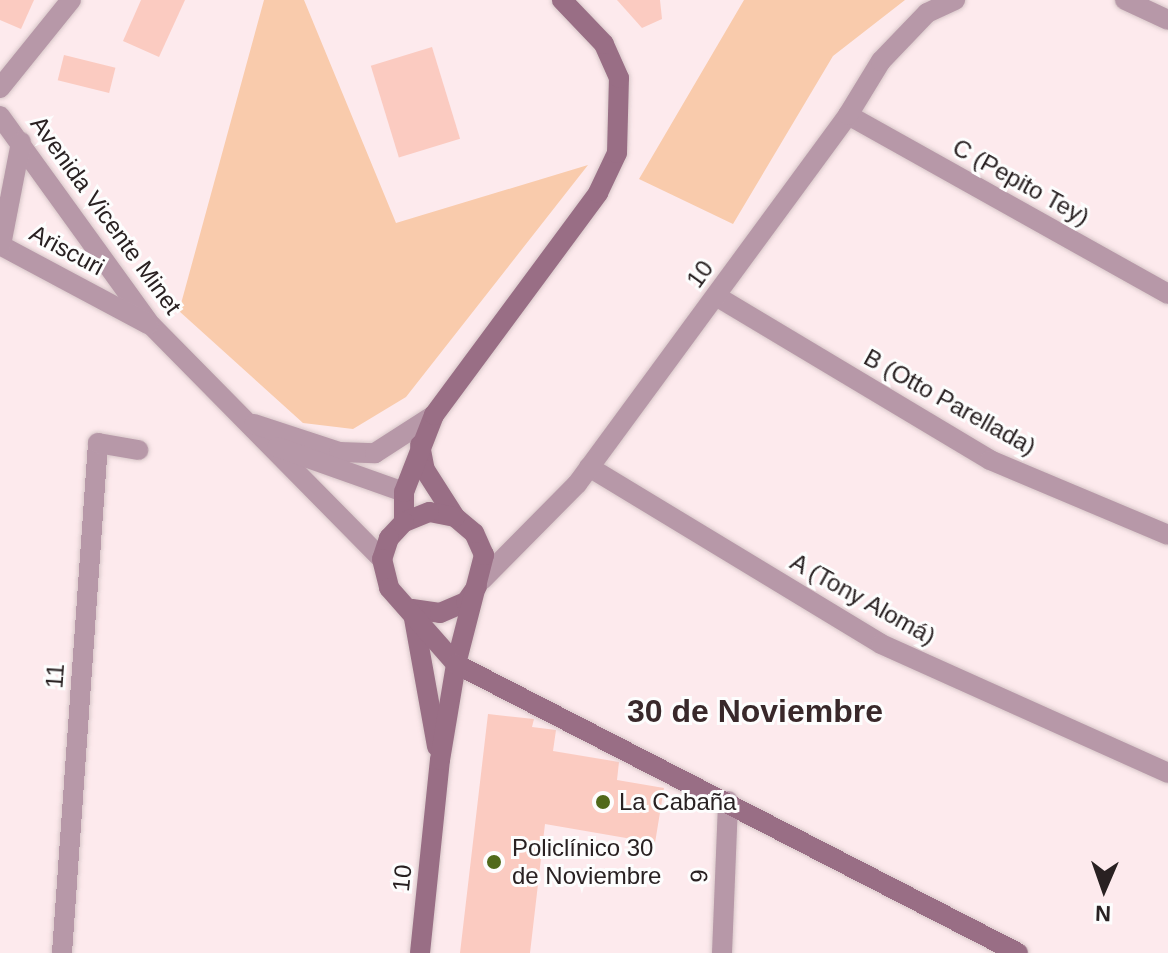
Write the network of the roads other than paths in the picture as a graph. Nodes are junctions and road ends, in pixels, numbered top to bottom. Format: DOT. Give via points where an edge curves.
graph roads {
  1 [pos="71,0"];
  2 [pos="562,0"];
  3 [pos="955,0"];
  4 [pos="1125,0"];
  5 [pos="1168,20"];
  6 [pos="0,88"];
  7 [pos="848,115"];
  8 [pos="0,116"];
  9 [pos="21,142"];
  10 [pos="1,245"];
  11 [pos="1168,294"];
  12 [pos="716,296"];
  13 [pos="151,325"];
  14 [pos="434,415"];
  15 [pos="249,422"];
  16 [pos="420,445"];
  17 [pos="273,446"];
  18 [pos="138,450"];
  19 [pos="589,467"];
  20 [pos="404,492"];
  21 [pos="455,517"];
  22 [pos="404,522"];
  23 [pos="1168,535"];
  24 [pos="382,559"];
  25 [pos="482,580"];
  26 [pos="412,609"];
  27 [pos="456,664"];
  28 [pos="440,760"];
  29 [pos="1168,773"];
  30 [pos="728,801"];
  31 [pos="62,953"];
  32 [pos="420,953"];
  33 [pos="722,953"];
  34 [pos="1018,953"];
  1 -- 6 [label="street"];
  2 -- 14 [label="main road" via="604,44 619,78 617,153 598,193"];
  3 -- 7 [label="street, 10" via="927,13 881,61"];
  4 -- 5 [label="street"];
  7 -- 11 [label="street, C (Pepito Tey)"];
  7 -- 12 [label="street, 10"];
  8 -- 9 [label="street, Avenida Vicente Minet"];
  9 -- 10 [label="street"];
  9 -- 13 [label="street, Avenida Vicente Minet"];
  10 -- 13 [label="street, Ariscuri"];
  12 -- 19 [label="street, 10"];
  12 -- 23 [label="street, B (Otto Parellada)" via="990,460"];
  13 -- 15 [label="street, Avenida Vicente Minet"];
  14 -- 15 [label="street" via="375,453 339,452"];
  14 -- 16 [label="main road"];
  15 -- 17 [label="street, Avenida Vicente Minet"];
  16 -- 20 [label="main road"];
  16 -- 21 [label="main road, 10" via="425,470"];
  17 -- 20 [label="street, Avenida Vicente Minet"];
  17 -- 24 [label="street, Avenida Vicente Minet"];
  18 -- 31 [label="street, 11" via="98,443"];
  19 -- 25 [label="street, 10"];
  19 -- 29 [label="street, A (Tony Alomá)" via="881,644"];
  20 -- 22 [label="main road"];
  21 -- 22 [label="main road" via="429,512"];
  21 -- 25 [label="main road, 10" via="474,533 484,555"];
  22 -- 24 [label="main road" via="389,538"];
  24 -- 26 [label="main road, 10" via="389,588"];
  25 -- 26 [label="main road, 10" via="466,602 440,613"];
  25 -- 27 [label="main road, 10"];
  26 -- 27 [label="main road"];
  26 -- 28 [label="main road, 10"];
  27 -- 28 [label="main road, 10"];
  27 -- 30 [label="main road"];
  28 -- 32 [label="main road, 10"];
  30 -- 33 [label="street, 9"];
  30 -- 34 [label="main road"];
}
